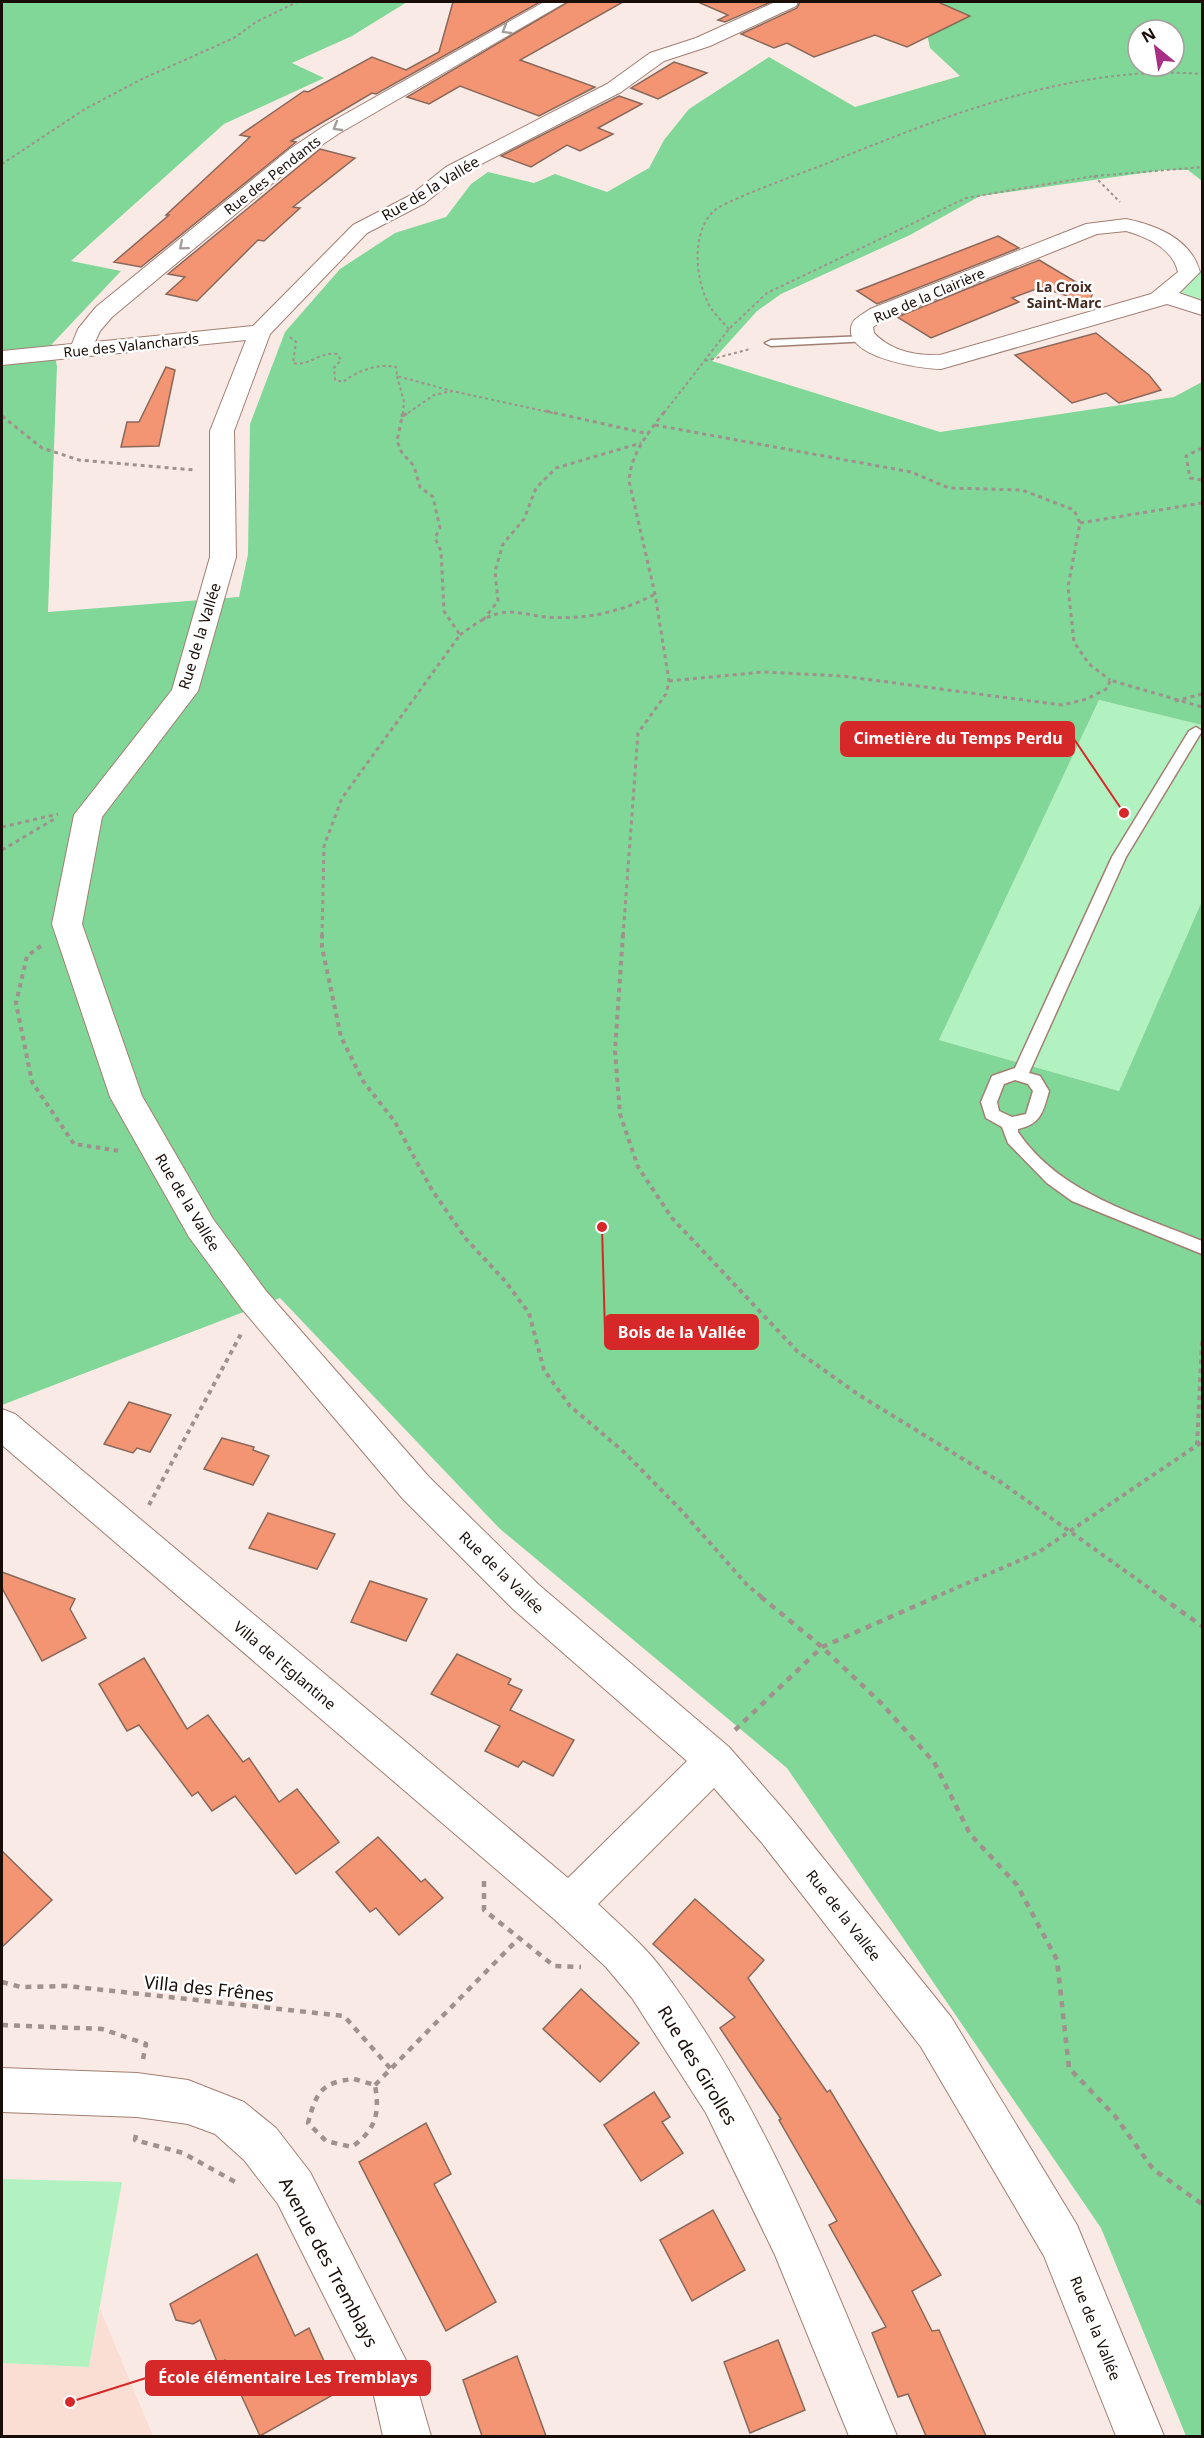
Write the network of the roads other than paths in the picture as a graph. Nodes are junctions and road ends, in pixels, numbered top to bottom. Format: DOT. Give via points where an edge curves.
graph roads {
  1 [pos="557,2"];
  2 [pos="789,2"];
  3 [pos="1121,202"];
  4 [pos="1137,226"];
  5 [pos="1165,296"];
  6 [pos="1203,308"];
  7 [pos="260,332"];
  8 [pos="866,339"];
  9 [pos="771,344"];
  10 [pos="81,350"];
  11 [pos="2,358"];
  12 [pos="1197,731"];
  13 [pos="1020,1075"];
  14 [pos="1010,1123"];
  15 [pos="1203,1248"];
  16 [pos="2,1424"];
  17 [pos="724,1747"];
  18 [pos="569,1905"];
  19 [pos="2,2090"];
  20 [pos="407,2436"];
  21 [pos="873,2436"];
  22 [pos="1140,2436"];
  1 -- 10 [label="street, Rue des Pendants, one-way" via="297,153 104,312 89,329"];
  2 -- 7 [label="street, Rue de la Vallée" via="711,39 657,57 614,88 453,171 418,199 360,229"];
  3 -- 4 [label="street, Rue de la Clairière" via="1139,220"];
  4 -- 5 [label="street, Rue de la Clairière" via="1154,233 1187,262 1189,272"];
  4 -- 8 [label="street, Rue de la Clairière" via="1113,224 1093,228 899,306 865,321 862,330"];
  5 -- 6 [label="street"];
  5 -- 8 [label="street, Rue de la Clairière" via="941,362 904,357"];
  7 -- 10 [label="street, Rue des Valanchards"];
  7 -- 17 [label="street, Rue de la Vallée" via="222,431 223,557 185,691 88,815 68,924 126,1097 201,1228 254,1300 416,1488 526,1597"];
  8 -- 9 [label="lane"];
  10 -- 11 [label="street, Rue des Valanchards"];
  12 -- 13 [label="lane" via="1119,856"];
  13 -- 14 [label="lane" via="1001,1078 989,1102 992,1114"];
  13 -- 14 [label="lane" via="1034,1080 1041,1091 1033,1117"];
  14 -- 15 [label="lane" via="1014,1140 1072,1194"];
  16 -- 18 [label="street, Villa de l'Eglantine"];
  17 -- 18 [label="street"];
  17 -- 22 [label="street, Rue de la Vallée" via="776,1830 936,2032 1061,2241"];
  18 -- 21 [label="street, Rue des Girolles" via="647,1983 721,2098 792,2240"];
  19 -- 20 [label="street, Avenue des Tremblays" via="188,2102 229,2117 260,2144 294,2188 396,2391"];
}
